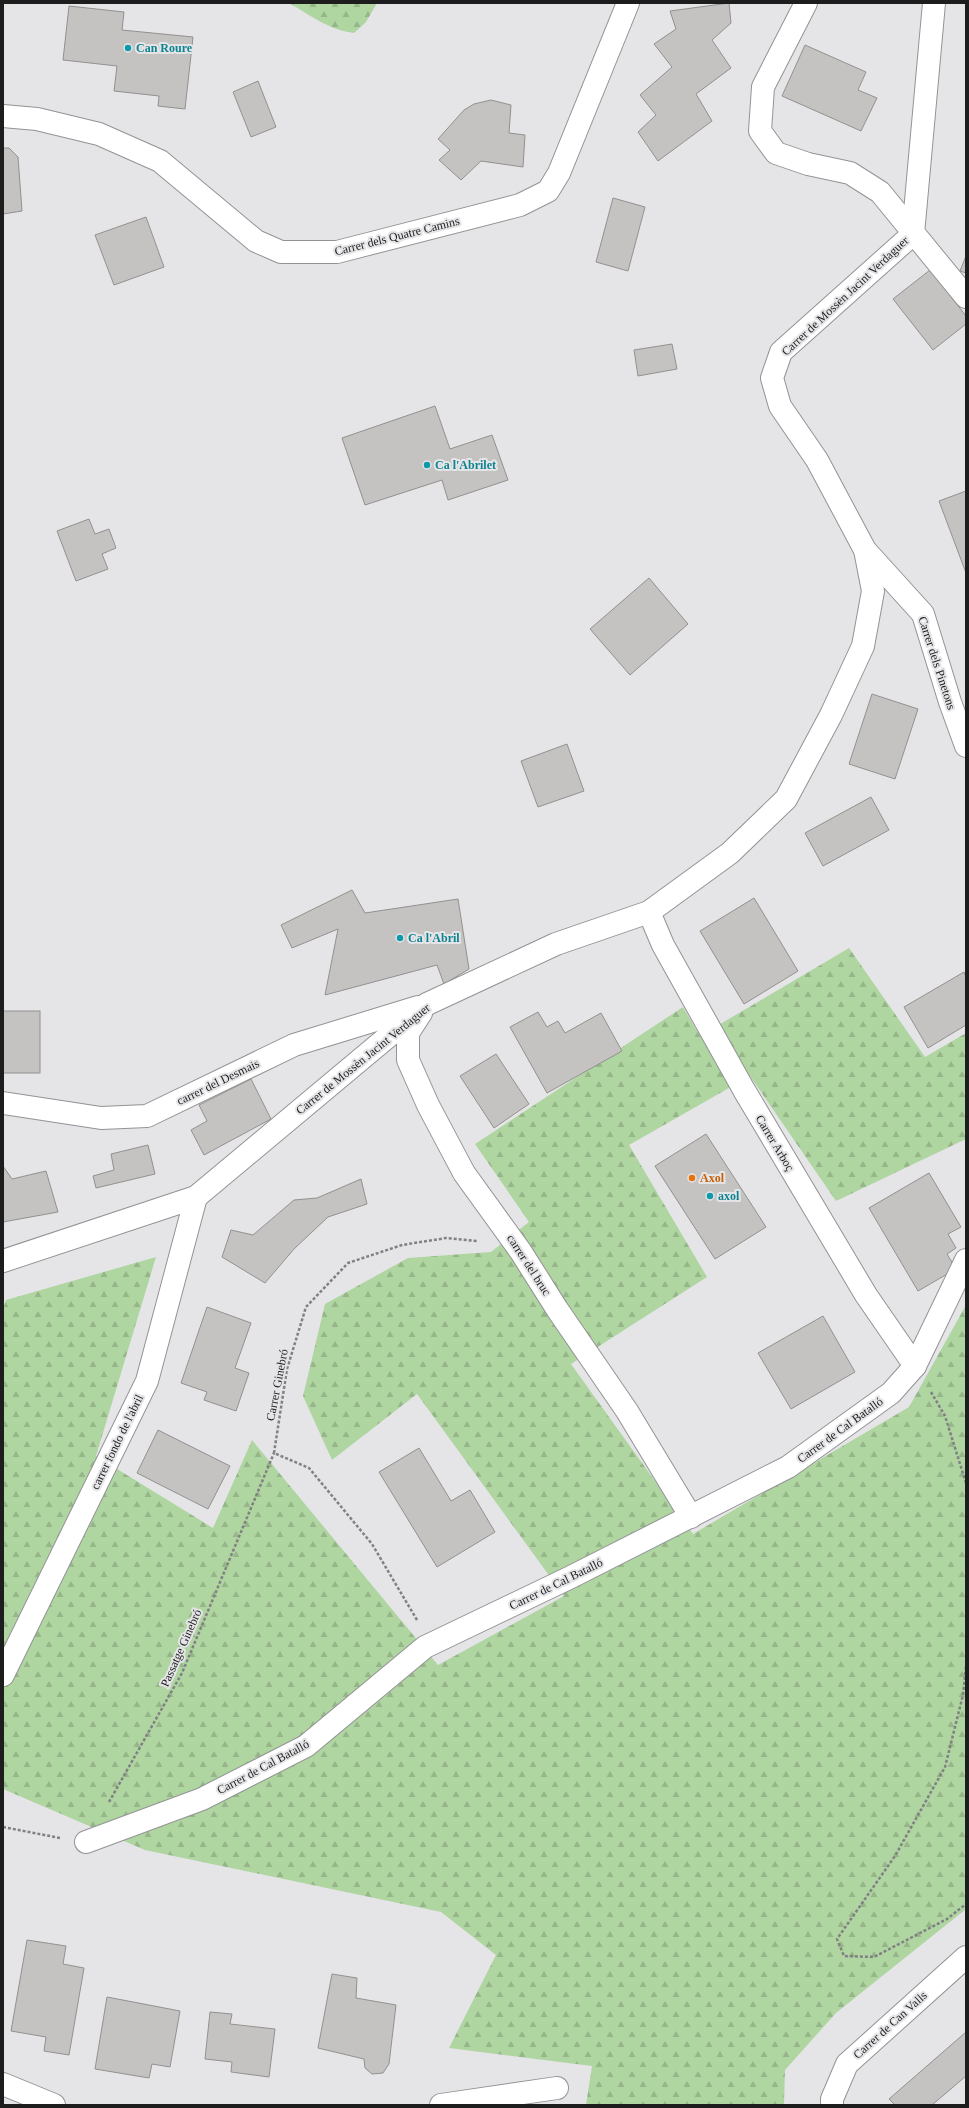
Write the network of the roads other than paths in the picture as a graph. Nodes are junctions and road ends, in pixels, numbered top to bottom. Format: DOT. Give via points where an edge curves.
graph roads {
  1 [pos="628,3"];
  2 [pos="806,3"];
  3 [pos="934,3"];
  4 [pos="3,116"];
  5 [pos="913,234"];
  6 [pos="966,297"];
  7 [pos="865,550"];
  8 [pos="966,746"];
  9 [pos="648,912"];
  10 [pos="427,1004"];
  11 [pos="3,1103"];
  12 [pos="196,1197"];
  13 [pos="966,1260"];
  14 [pos="3,1261"];
  15 [pos="915,1366"];
  16 [pos="691,1517"];
  17 [pos="3,1675"];
  18 [pos="86,1842"];
  19 [pos="966,1957"];
  20 [pos="3,2084"];
  21 [pos="558,2088"];
  22 [pos="54,2105"];
  23 [pos="441,2105"];
  24 [pos="832,2105"];
  1 -- 4 [label="street, Carrer dels Quatre Camins" via="559,173 548,191 520,205 337,252 281,252 256,241 160,161 99,134 37,119"];
  2 -- 5 [label="street" via="763,87 760,132 776,153 808,164 850,173 880,192"];
  3 -- 5 [label="street, Carrer de Mossèn Jacint Verdaguer"];
  5 -- 6 [label="street"];
  5 -- 7 [label="street, Carrer de Mossèn Jacint Verdaguer" via="781,352 772,378 780,406 817,460"];
  7 -- 8 [label="street, Carrer dels Pinetons" via="923,614"];
  7 -- 9 [label="street, Carrer de Mossèn Jacint Verdaguer" via="873,590 863,646 831,715 786,799 730,854"];
  9 -- 10 [label="street, Carrer de Mossèn Jacint Verdaguer" via="556,944"];
  9 -- 15 [label="street, Carrer Arboç" via="663,945 744,1090 866,1296"];
  10 -- 11 [label="street, carrer del Desmais" via="294,1045 147,1116 102,1118"];
  10 -- 12 [label="street, Carrer de Mossèn Jacint Verdaguer"];
  10 -- 16 [label="street, carrer del bruc" via="408,1033 408,1060 428,1105 464,1173 521,1252 627,1411"];
  12 -- 14 [label="street, Carrer de Mossèn Jacint Verdaguer"];
  12 -- 17 [label="street, carrer fondo de l'abril" via="147,1381"];
  13 -- 15 [label="street, Carrer de Cal Batalló"];
  15 -- 16 [label="street, Carrer de Cal Batalló" via="891,1393 788,1467"];
  16 -- 18 [label="street, Carrer de Cal Batalló" via="425,1647 306,1746 202,1799"];
  19 -- 24 [label="street, Carrer de Can Valls" via="847,2064 832,2098"];
  20 -- 22 [label="street"];
  21 -- 23 [label="street"];
}
